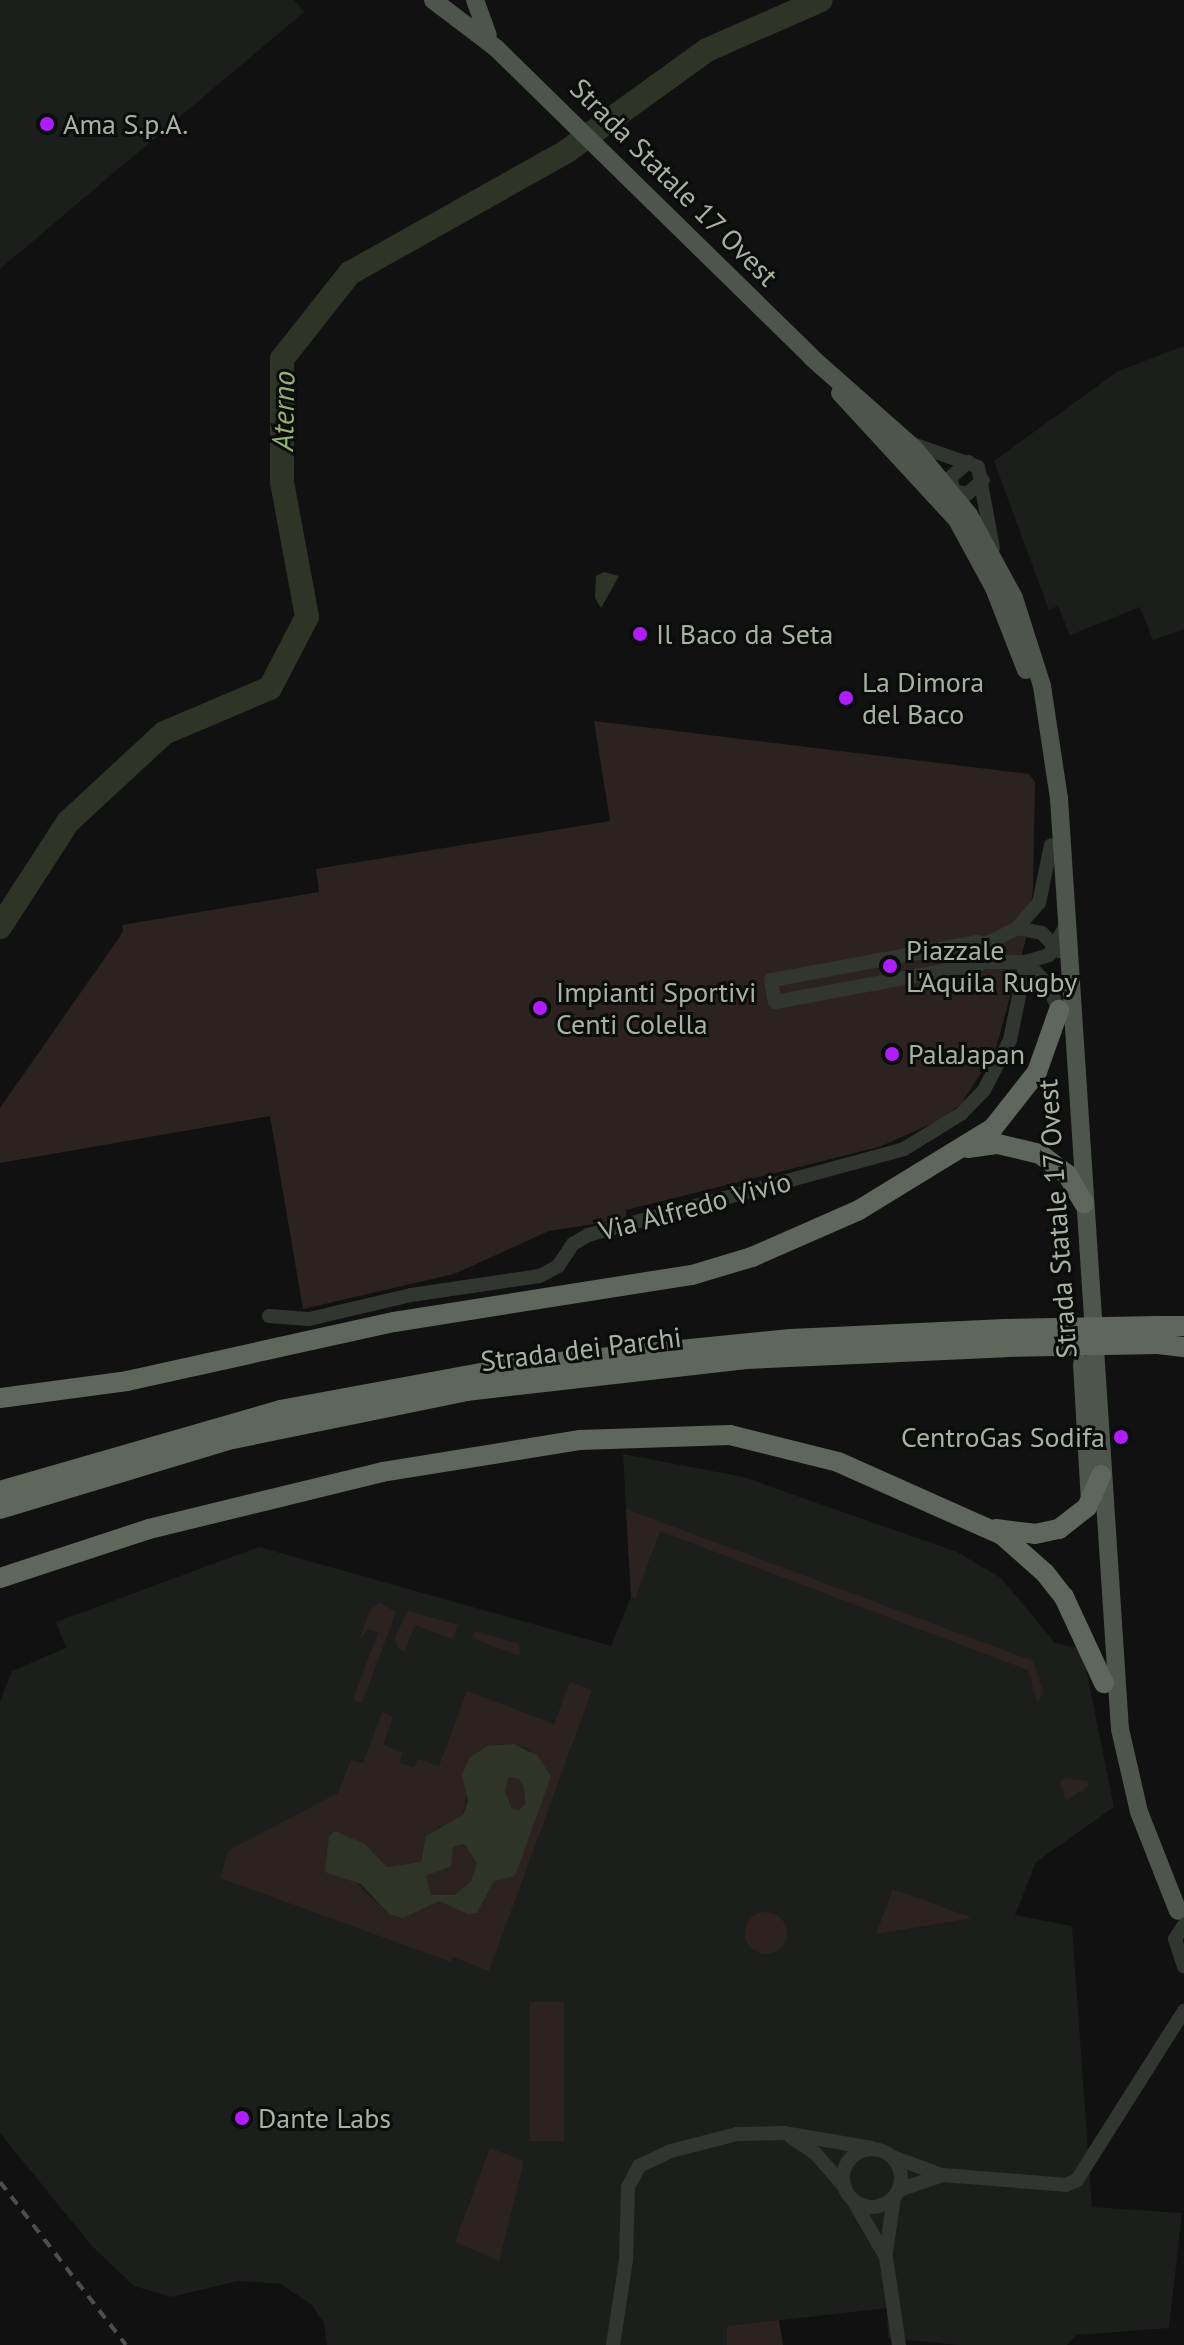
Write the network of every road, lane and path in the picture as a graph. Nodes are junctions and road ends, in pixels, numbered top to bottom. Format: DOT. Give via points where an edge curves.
graph roads {
  1 [pos="433,0"];
  2 [pos="475,0"];
  3 [pos="496,48"];
  4 [pos="811,357"];
  5 [pos="907,441"];
  6 [pos="968,462"];
  7 [pos="909,464"];
  8 [pos="983,480"];
  9 [pos="952,491"];
  10 [pos="969,540"];
  11 [pos="1005,578"];
  12 [pos="1051,845"];
  13 [pos="1067,926"];
  14 [pos="1017,928"];
  15 [pos="992,941"];
  16 [pos="977,942"];
  17 [pos="1056,947"];
  18 [pos="1026,962"];
  19 [pos="987,963"];
  20 [pos="1070,977"];
  21 [pos="1059,1010"];
  22 [pos="961,1151"];
  23 [pos="1070,1176"];
  24 [pos="1084,1204"];
  25 [pos="269,1316"];
  26 [pos="1184,1326"];
  27 [pos="1157,1335"];
  28 [pos="1006,1338"];
  29 [pos="1184,1345"];
  30 [pos="0,1398"];
  31 [pos="1101,1475"];
  32 [pos="0,1491"];
  33 [pos="1090,1502"];
  34 [pos="0,1509"];
  35 [pos="985,1526"];
  36 [pos="0,1578"];
  37 [pos="1104,1683"];
  38 [pos="1182,1919"];
  39 [pos="1184,1967"];
  40 [pos="1184,2011"];
  41 [pos="784,2133"];
  42 [pos="872,2148"];
  43 [pos="893,2157"];
  44 [pos="943,2175"];
  45 [pos="844,2186"];
  46 [pos="896,2194"];
  47 [pos="853,2200"];
  48 [pos="886,2257"];
  49 [pos="613,2345"];
  50 [pos="899,2345"];
  1 -- 3 [label="main road, Strada Statale 17 Ovest"];
  2 -- 3 [label="main road, Strada Statale 17 Ovest"];
  3 -- 4 [label="main road, Strada Statale 17 Ovest"];
  4 -- 5 [label="main road, Strada Statale 17 Ovest"];
  4 -- 7 [label="main road, Strada Statale 17 Ovest"];
  5 -- 6 [label="street"];
  5 -- 9 [label="main road, Strada Statale 17 Ovest"];
  6 -- 8 [label="street" via="978,467"];
  6 -- 9 [label="street" via="953,473"];
  7 -- 9 [label="street"];
  7 -- 10 [label="main road, Strada Statale 17 Ovest"];
  8 -- 9 [label="street" via="973,492"];
  8 -- 11 [label="street" via="985,522"];
  9 -- 10 [label="street"];
  9 -- 11 [label="main road, Strada Statale 17 Ovest"];
  10 -- 12 [label="main road, Strada Statale 17 Ovest" via="1003,609 1032,689 1043,746"];
  11 -- 13 [label="main road, Strada Statale 17 Ovest" via="1029,640 1049,718"];
  12 -- 14 [label="street" via="1041,900"];
  12 -- 17 [label="main road, Strada Statale 17 Ovest"];
  13 -- 17 [label="street"];
  13 -- 20 [label="main road, Strada Statale 17 Ovest"];
  14 -- 15 [label="street"];
  14 -- 17 [label="street" via="1042,933"];
  15 -- 16 [label="street"];
  15 -- 19 [label="street" via="999,951"];
  16 -- 19 [label="street" via="972,952"];
  16 -- 19 [label="street" via="771,980 775,1002"];
  17 -- 18 [label="street" via="1044,958"];
  17 -- 20 [label="street"];
  17 -- 21 [label="main road, Strada Statale 17 Ovest"];
  18 -- 19 [label="street"];
  18 -- 21 [label="street" via="1047,984"];
  18 -- 25 [label="street, Via Alfredo Vivio" via="1010,1040 984,1090 961,1114 904,1149 588,1235 573,1244 558,1266 540,1276 411,1295 309,1319"];
  20 -- 24 [label="main road, Strada Statale 17 Ovest"];
  21 -- 22 [label="highway" via="1045,1055 1021,1098 1001,1122"];
  21 -- 23 [label="main road, Strada Statale 17 Ovest"];
  22 -- 23 [label="highway" via="991,1144 1024,1148"];
  22 -- 30 [label="highway" via="838,1220 721,1268 394,1322 127,1381"];
  23 -- 24 [label="highway"];
  23 -- 33 [label="main road, Strada Statale 17 Ovest"];
  24 -- 31 [label="main road, Strada Statale 17 Ovest"];
  26 -- 27 [label="highway, Strada dei Parchi"];
  27 -- 28 [label="highway, Strada dei Parchi, bridge"];
  27 -- 29 [label="highway, Strada dei Parchi"];
  28 -- 32 [label="highway, Strada dei Parchi" via="748,1342 506,1368 280,1410"];
  28 -- 34 [label="highway, Strada dei Parchi" via="701,1363 466,1391 228,1440"];
  31 -- 33 [label="highway"];
  31 -- 38 [label="main road, Strada Statale 17 Ovest" via="1120,1729 1139,1812"];
  33 -- 35 [label="highway" via="1065,1526 1046,1533"];
  33 -- 37 [label="main road, Strada Statale 17 Ovest"];
  35 -- 36 [label="highway" via="875,1476 786,1445 730,1435 645,1434 520,1448 318,1486 149,1529"];
  35 -- 37 [label="highway" via="1023,1551 1058,1590 1087,1638"];
  37 -- 38 [label="main road, Strada Statale 17 Ovest" via="1128,1807"];
  38 -- 39 [label="street" via="1175,1939"];
  40 -- 44 [label="street" via="1077,2180 1066,2185"];
  41 -- 42 [label="street"];
  41 -- 45 [label="street" via="816,2154"];
  41 -- 49 [label="street" via="708,2139 652,2158 632,2175"];
  42 -- 43 [label="street"];
  42 -- 45 [label="street" via="848,2160"];
  43 -- 44 [label="street"];
  43 -- 46 [label="street" via="901,2173"];
  44 -- 46 [label="street"];
  45 -- 47 [label="street"];
  46 -- 47 [label="street" via="869,2207"];
  46 -- 48 [label="street"];
  47 -- 48 [label="street"];
  48 -- 50 [label="street"];
}
